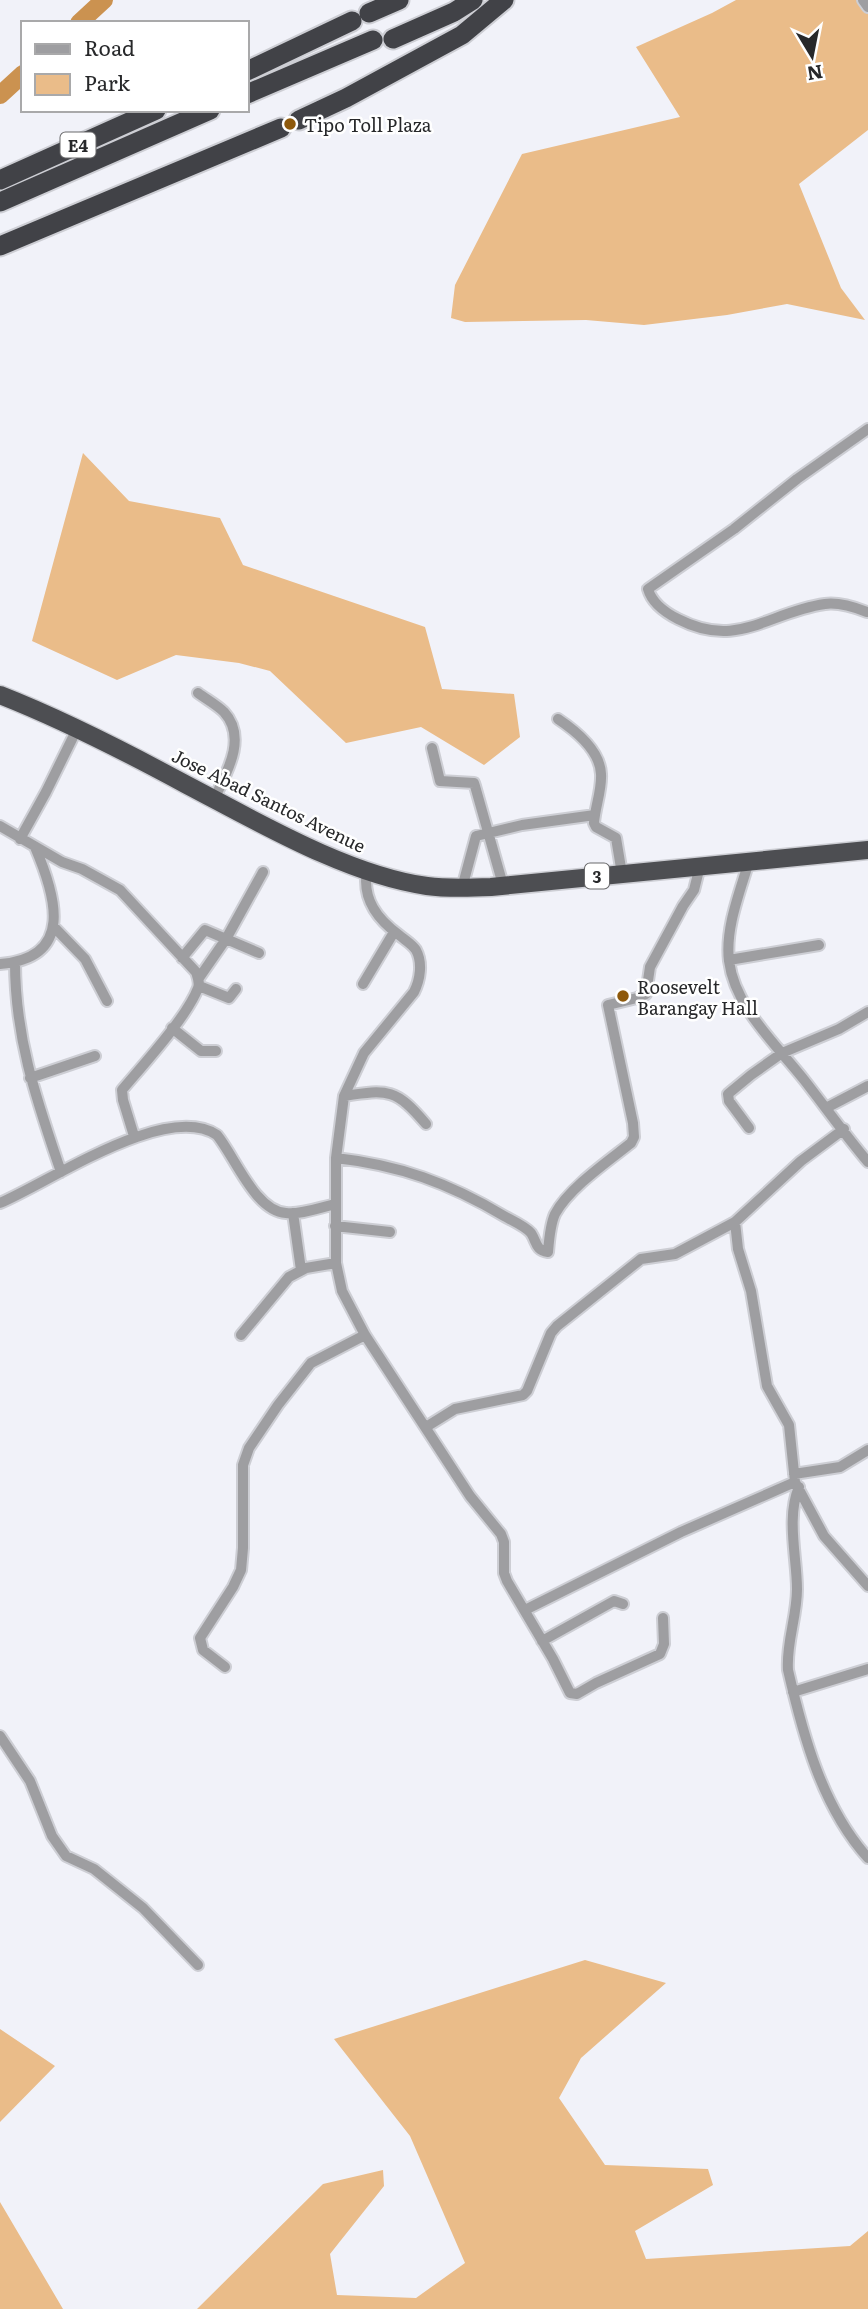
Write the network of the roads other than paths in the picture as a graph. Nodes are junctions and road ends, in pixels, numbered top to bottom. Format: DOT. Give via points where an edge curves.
graph roads {
  1 [pos="399,0"];
  2 [pos="460,0"];
  3 [pos="473,0"];
  4 [pos="504,0"];
  5 [pos="863,0"];
  6 [pos="868,7"];
  7 [pos="383,39"];
  8 [pos="248,71"];
  9 [pos="256,91"];
  10 [pos="152,112"];
  11 [pos="205,112"];
  12 [pos="299,120"];
  13 [pos="281,128"];
  14 [pos="0,180"];
  15 [pos="0,202"];
  16 [pos="0,246"];
  17 [pos="868,429"];
  18 [pos="867,612"];
  19 [pos="198,693"];
  20 [pos="0,695"];
  21 [pos="558,719"];
  22 [pos="77,729"];
  23 [pos="432,748"];
  24 [pos="214,799"];
  25 [pos="594,815"];
  26 [pos="0,827"];
  27 [pos="490,833"];
  28 [pos="20,839"];
  29 [pos="35,847"];
  30 [pos="868,850"];
  31 [pos="749,861"];
  32 [pos="700,866"];
  33 [pos="367,871"];
  34 [pos="263,872"];
  35 [pos="622,874"];
  36 [pos="503,886"];
  37 [pos="463,888"];
  38 [pos="54,927"];
  39 [pos="394,932"];
  40 [pos="226,939"];
  41 [pos="819,945"];
  42 [pos="259,953"];
  43 [pos="182,958"];
  44 [pos="729,960"];
  45 [pos="15,962"];
  46 [pos="0,964"];
  47 [pos="199,982"];
  48 [pos="363,984"];
  49 [pos="236,989"];
  50 [pos="107,1001"];
  51 [pos="868,1012"];
  52 [pos="172,1028"];
  53 [pos="216,1051"];
  54 [pos="782,1054"];
  55 [pos="95,1056"];
  56 [pos="30,1078"];
  57 [pos="868,1086"];
  58 [pos="344,1096"];
  59 [pos="826,1108"];
  60 [pos="426,1124"];
  61 [pos="749,1128"];
  62 [pos="844,1129"];
  63 [pos="134,1136"];
  64 [pos="336,1158"];
  65 [pos="867,1159"];
  66 [pos="61,1172"];
  67 [pos="0,1203"];
  68 [pos="336,1204"];
  69 [pos="293,1213"];
  70 [pos="735,1222"];
  71 [pos="335,1226"];
  72 [pos="390,1232"];
  73 [pos="336,1263"];
  74 [pos="301,1270"];
  75 [pos="241,1335"];
  76 [pos="365,1335"];
  77 [pos="426,1427"];
  78 [pos="868,1450"];
  79 [pos="796,1481"];
  80 [pos="868,1586"];
  81 [pos="623,1604"];
  82 [pos="525,1610"];
  83 [pos="663,1618"];
  84 [pos="542,1641"];
  85 [pos="225,1667"];
  86 [pos="868,1669"];
  87 [pos="793,1692"];
  88 [pos="0,1736"];
  89 [pos="868,1858"];
  90 [pos="198,1965"];
  1 -- 8 [label="highway"];
  2 -- 7 [label="highway"];
  3 -- 7 [label="highway"];
  4 -- 12 [label="highway" via="462,35"];
  5 -- 6 [label="street"];
  7 -- 9 [label="highway" via="316,73"];
  10 -- 14 [label="highway, E4"];
  11 -- 15 [label="highway, E4"];
  13 -- 16 [label="highway"];
  17 -- 18 [label="street" via="648,589 673,617 716,632 760,625 828,604"];
  19 -- 24 [label="street" via="225,713 233,735 234,753"];
  20 -- 22 [label="highway, Jose Abad Santos Avenue / 3"];
  21 -- 25 [label="street" via="575,730 599,762 602,777"];
  22 -- 24 [label="highway, Jose Abad Santos Avenue / 3"];
  22 -- 28 [label="street"];
  23 -- 27 [label="street" via="440,781 474,783"];
  24 -- 33 [label="highway, Jose Abad Santos Avenue / 3"];
  25 -- 27 [label="street"];
  25 -- 35 [label="street" via="596,827 616,838"];
  26 -- 28 [label="street"];
  27 -- 36 [label="street"];
  27 -- 37 [label="street" via="476,836 473,842"];
  28 -- 29 [label="street"];
  29 -- 38 [label="street" via="50,889"];
  29 -- 43 [label="street" via="120,890"];
  30 -- 31 [label="highway, Jose Abad Santos Avenue / 3"];
  31 -- 32 [label="highway, Jose Abad Santos Avenue / 3"];
  31 -- 44 [label="street" via="731,930"];
  32 -- 35 [label="highway, Jose Abad Santos Avenue / 3"];
  32 -- 64 [label="street" via="694,890 652,960 646,993 608,1005 634,1136 560,1207 548,1252 537,1247 528,1230 435,1181 390,1165"];
  33 -- 37 [label="highway, Jose Abad Santos Avenue / 3" via="413,883"];
  33 -- 39 [label="street" via="367,895 380,919"];
  34 -- 40 [label="street"];
  35 -- 36 [label="highway, Jose Abad Santos Avenue / 3"];
  36 -- 37 [label="highway, Jose Abad Santos Avenue / 3"];
  38 -- 45 [label="street" via="38,950"];
  38 -- 50 [label="street" via="85,959"];
  39 -- 48 [label="street"];
  39 -- 58 [label="street" via="416,950 419,982 364,1053"];
  40 -- 42 [label="street"];
  40 -- 43 [label="street" via="205,930"];
  40 -- 47 [label="street"];
  41 -- 44 [label="street"];
  43 -- 47 [label="street"];
  44 -- 54 [label="street" via="740,996"];
  45 -- 46 [label="street"];
  45 -- 56 [label="street" via="17,1018"];
  47 -- 49 [label="street" via="229,998"];
  47 -- 52 [label="street"];
  51 -- 54 [label="street"];
  52 -- 53 [label="street" via="201,1051"];
  52 -- 63 [label="street" via="122,1090"];
  54 -- 59 [label="street"];
  54 -- 61 [label="street" via="728,1094"];
  55 -- 56 [label="street"];
  56 -- 66 [label="street"];
  57 -- 59 [label="street"];
  58 -- 60 [label="street" via="378,1092 396,1096"];
  58 -- 64 [label="street"];
  59 -- 62 [label="street"];
  62 -- 65 [label="street"];
  62 -- 70 [label="street" via="801,1161"];
  63 -- 66 [label="street"];
  63 -- 69 [label="street" via="188,1127 210,1130 222,1140 259,1197 277,1210"];
  64 -- 68 [label="street"];
  66 -- 67 [label="street"];
  68 -- 69 [label="street"];
  68 -- 71 [label="street"];
  69 -- 74 [label="street"];
  70 -- 77 [label="street" via="674,1254 641,1259 557,1326 523,1395 455,1409"];
  70 -- 79 [label="street" via="768,1385 789,1425"];
  71 -- 72 [label="street"];
  71 -- 73 [label="street"];
  73 -- 74 [label="street"];
  73 -- 76 [label="street" via="342,1291"];
  74 -- 75 [label="street" via="289,1277"];
  76 -- 77 [label="street"];
  76 -- 85 [label="street" via="321,1356 302,1371 245,1457 241,1570 200,1639 203,1650"];
  77 -- 82 [label="street" via="470,1496 501,1534 504,1573"];
  78 -- 79 [label="street" via="840,1467"];
  79 -- 80 [label="street" via="824,1536"];
  79 -- 82 [label="street"];
  79 -- 87 [label="street" via="793,1541 797,1590 787,1656"];
  81 -- 84 [label="street" via="614,1601"];
  82 -- 84 [label="street"];
  83 -- 84 [label="street" via="660,1654 573,1695"];
  86 -- 87 [label="street"];
  87 -- 89 [label="street" via="815,1766 847,1830"];
  88 -- 90 [label="street" via="30,1781 52,1836 66,1856 94,1869 143,1908"];
}
